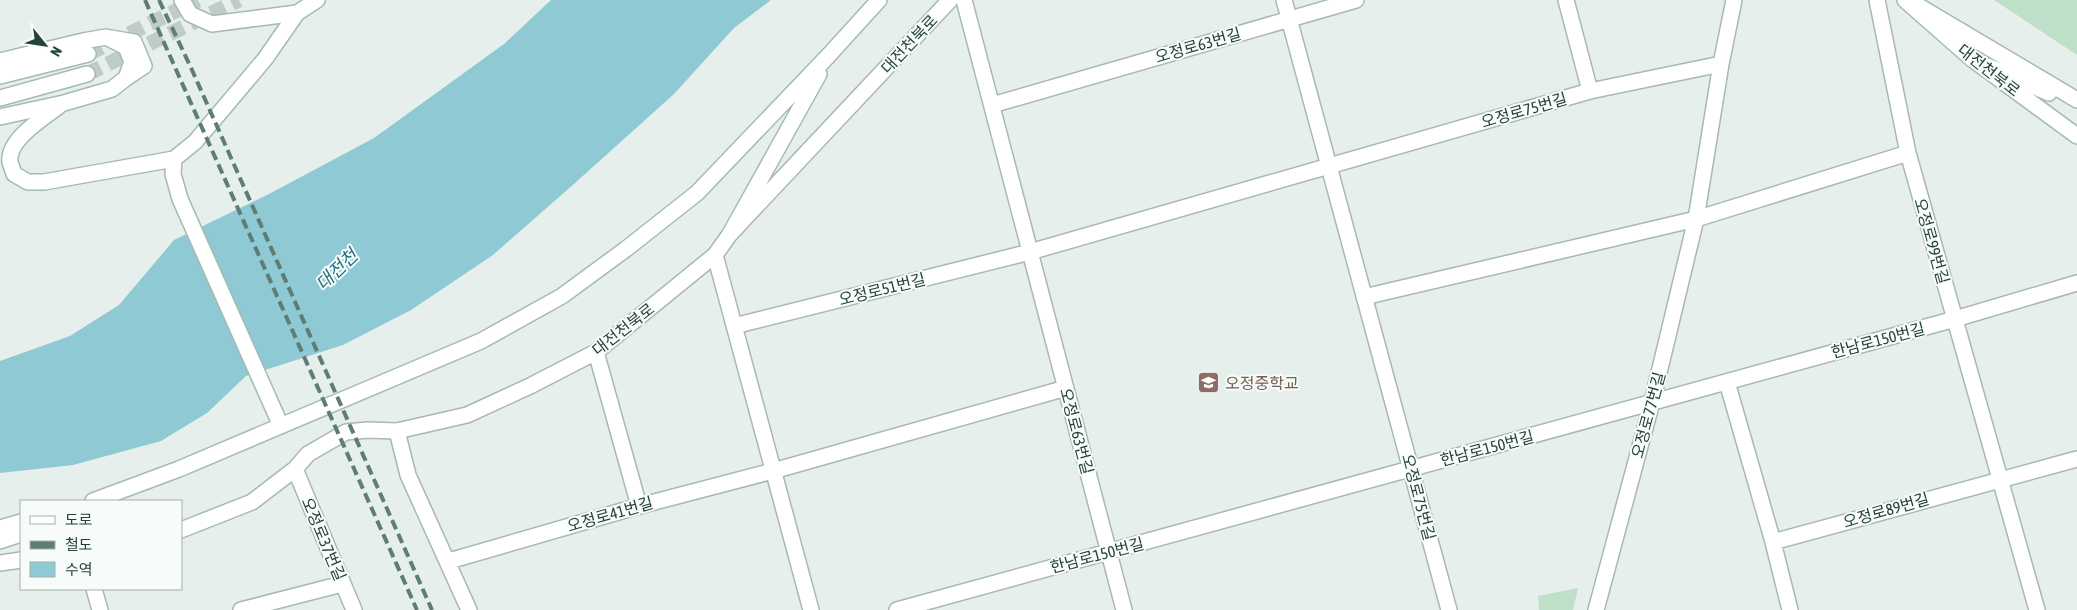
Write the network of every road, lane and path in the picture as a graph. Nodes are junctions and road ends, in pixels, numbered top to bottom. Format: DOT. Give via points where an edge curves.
graph roads {
  1 [pos="182,0"];
  2 [pos="317,0"];
  3 [pos="879,0"];
  4 [pos="950,0"];
  5 [pos="964,0"];
  6 [pos="1284,0"];
  7 [pos="1356,0"];
  8 [pos="1566,0"];
  9 [pos="1734,0"];
  10 [pos="1877,0"];
  11 [pos="1906,0"];
  12 [pos="297,13"];
  13 [pos="1289,19"];
  14 [pos="88,54"];
  15 [pos="829,55"];
  16 [pos="1972,59"];
  17 [pos="0,61"];
  18 [pos="1721,64"];
  19 [pos="87,74"];
  20 [pos="0,76"];
  21 [pos="1590,91"];
  22 [pos="0,98"];
  23 [pos="2077,100"];
  24 [pos="64,103"];
  25 [pos="992,105"];
  26 [pos="2077,105"];
  27 [pos="0,117"];
  28 [pos="2077,136"];
  29 [pos="1908,153"];
  30 [pos="174,159"];
  31 [pos="1329,166"];
  32 [pos="1696,219"];
  33 [pos="730,234"];
  34 [pos="1030,252"];
  35 [pos="715,255"];
  36 [pos="2077,283"];
  37 [pos="1364,297"];
  38 [pos="1955,319"];
  39 [pos="734,326"];
  40 [pos="596,352"];
  41 [pos="1727,382"];
  42 [pos="1066,388"];
  43 [pos="1652,402"];
  44 [pos="281,426"];
  45 [pos="397,431"];
  46 [pos="2077,459"];
  47 [pos="1411,468"];
  48 [pos="179,469"];
  49 [pos="295,469"];
  50 [pos="773,471"];
  51 [pos="2000,478"];
  52 [pos="97,500"];
  53 [pos="118,500"];
  54 [pos="639,506"];
  55 [pos="20,522"];
  56 [pos="0,528"];
  57 [pos="182,530"];
  58 [pos="20,534"];
  59 [pos="0,541"];
  60 [pos="1773,542"];
  61 [pos="1109,552"];
  62 [pos="20,560"];
  63 [pos="448,561"];
  64 [pos="0,563"];
  65 [pos="342,584"];
  66 [pos="94,590"];
  67 [pos="100,610"];
  68 [pos="240,610"];
  69 [pos="354,610"];
  70 [pos="469,610"];
  71 [pos="811,610"];
  72 [pos="897,610"];
  73 [pos="1124,610"];
  74 [pos="1450,610"];
  75 [pos="1596,610"];
  76 [pos="1790,610"];
  77 [pos="2037,610"];
  1 -- 12 [label="street" via="190,14 212,24"];
  2 -- 12 [label="street"];
  3 -- 15 [label="street"];
  4 -- 33 [label="street, 대전천북로"];
  5 -- 25 [label="street, 오정로63번길"];
  6 -- 13 [label="street, 오정로75번길"];
  7 -- 13 [label="street"];
  8 -- 21 [label="street"];
  9 -- 18 [label="street, 오정로77번길"];
  10 -- 29 [label="street, 오정로99번길"];
  11 -- 16 [label="street, 대전천북로"];
  11 -- 23 [label="street"];
  12 -- 30 [label="street" via="265,59 195,142"];
  13 -- 25 [label="street, 오정로63번길"];
  13 -- 31 [label="street, 오정로75번길"];
  14 -- 20 [label="street"];
  15 -- 33 [label="street"];
  15 -- 44 [label="street" via="697,192 562,296 481,341"];
  16 -- 26 [label="street"];
  16 -- 28 [label="street, 대전천북로"];
  17 -- 24 [label="street" via="106,37 126,48 132,62 126,78 112,89"];
  18 -- 21 [label="street, 오정로75번길"];
  18 -- 32 [label="street, 오정로77번길"];
  19 -- 22 [label="street"];
  21 -- 31 [label="street, 오정로75번길"];
  24 -- 27 [label="street"];
  24 -- 30 [label="street" via="15,143 10,160 14,174 28,182 44,182"];
  25 -- 34 [label="street, 오정로63번길"];
  29 -- 32 [label="street"];
  29 -- 38 [label="street, 오정로99번길"];
  30 -- 44 [label="street" via="173,174 180,199"];
  31 -- 34 [label="street"];
  31 -- 37 [label="street, 오정로75번길"];
  32 -- 37 [label="street"];
  32 -- 43 [label="street, 오정로77번길"];
  33 -- 35 [label="street, 대전천북로"];
  34 -- 39 [label="street, 오정로51번길"];
  34 -- 42 [label="street, 오정로63번길"];
  35 -- 39 [label="street"];
  35 -- 40 [label="street, 대전천북로"];
  36 -- 38 [label="street, 한남로150번길"];
  37 -- 47 [label="street, 오정로75번길"];
  38 -- 41 [label="street, 한남로150번길"];
  38 -- 51 [label="street, 오정로99번길"];
  39 -- 50 [label="street"];
  40 -- 45 [label="street, 대전천북로" via="467,415"];
  40 -- 54 [label="street"];
  41 -- 43 [label="street, 한남로150번길"];
  41 -- 60 [label="street"];
  42 -- 50 [label="street"];
  42 -- 61 [label="street, 오정로63번길"];
  43 -- 47 [label="street, 한남로150번길"];
  43 -- 75 [label="street, 오정로77번길"];
  44 -- 48 [label="street"];
  45 -- 49 [label="street, 대전천북로" via="346,432 308,454"];
  45 -- 63 [label="street" via="408,475"];
  46 -- 51 [label="street"];
  47 -- 61 [label="street, 한남로150번길"];
  47 -- 74 [label="street, 오정로75번길"];
  48 -- 52 [label="street"];
  48 -- 53 [label="street"];
  49 -- 57 [label="street, 대전천북로" via="252,502"];
  49 -- 65 [label="street, 오정로37번길"];
  50 -- 54 [label="street, 오정로41번길"];
  50 -- 71 [label="street"];
  51 -- 60 [label="street, 오정로89번길"];
  51 -- 77 [label="street, 오정로99번길"];
  54 -- 63 [label="street, 오정로41번길"];
  55 -- 56 [label="street"];
  58 -- 59 [label="street"];
  60 -- 76 [label="street"];
  61 -- 72 [label="street, 한남로150번길"];
  61 -- 73 [label="street, 오정로63번길"];
  62 -- 64 [label="street"];
  63 -- 70 [label="street"];
  65 -- 68 [label="street"];
  65 -- 69 [label="street, 오정로37번길"];
  66 -- 67 [label="street"];
}
